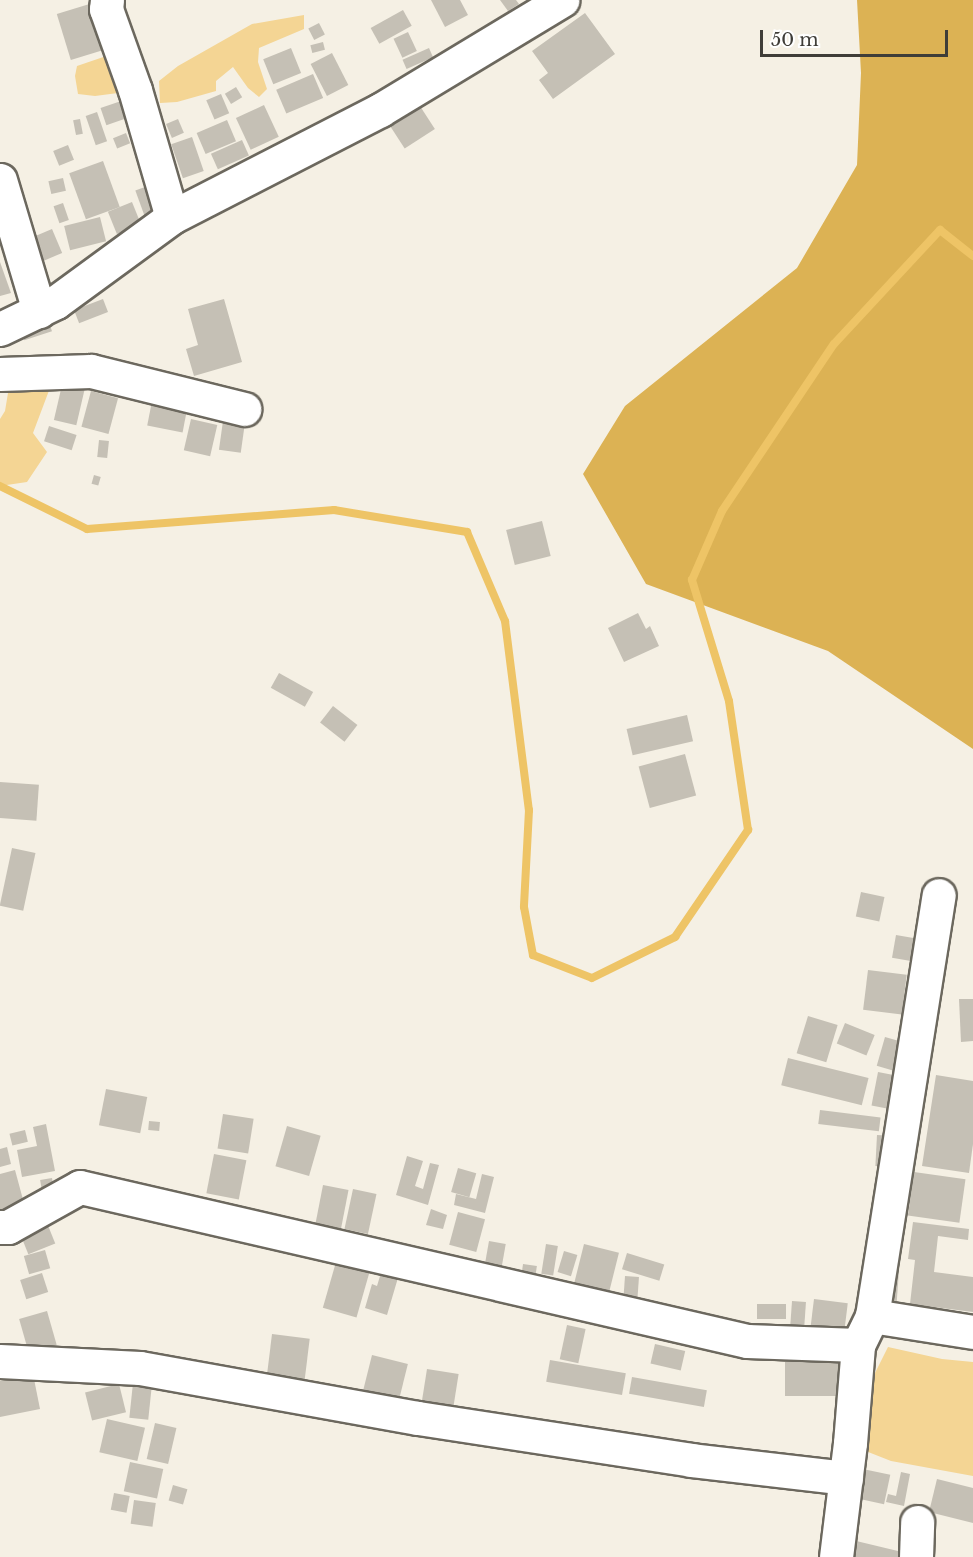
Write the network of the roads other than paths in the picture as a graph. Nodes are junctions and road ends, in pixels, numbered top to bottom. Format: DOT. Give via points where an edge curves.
graph roads {
  1 [pos="107,0"];
  2 [pos="562,0"];
  3 [pos="0,180"];
  4 [pos="172,217"];
  5 [pos="39,310"];
  6 [pos="0,329"];
  7 [pos="0,374"];
  8 [pos="244,409"];
  9 [pos="939,895"];
  10 [pos="0,1227"];
  11 [pos="872,1316"];
  12 [pos="973,1332"];
  13 [pos="858,1345"];
  14 [pos="0,1361"];
  15 [pos="846,1478"];
  16 [pos="917,1522"];
  17 [pos="836,1557"];
  18 [pos="916,1557"];
  1 -- 4 [label="street" via="106,9 135,90"];
  2 -- 4 [label="street" via="380,110"];
  3 -- 5 [label="street"];
  4 -- 5 [label="street" via="56,302"];
  5 -- 6 [label="street"];
  7 -- 8 [label="street" via="91,371"];
  9 -- 11 [label="street"];
  10 -- 13 [label="street" via="8,1227 80,1187 747,1341"];
  11 -- 12 [label="street"];
  11 -- 13 [label="street"];
  13 -- 15 [label="street"];
  14 -- 15 [label="street" via="140,1368 417,1418 691,1460"];
  15 -- 17 [label="street"];
  16 -- 18 [label="street"];
}
